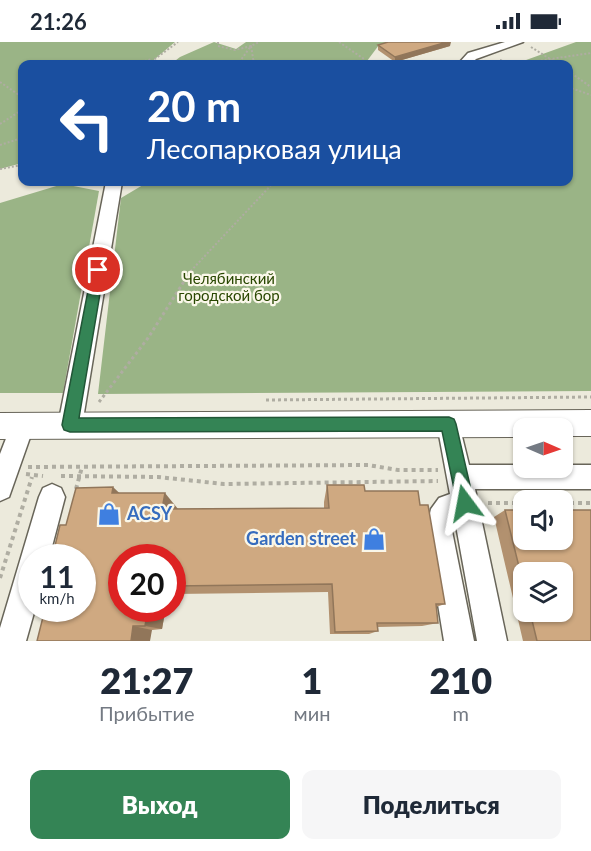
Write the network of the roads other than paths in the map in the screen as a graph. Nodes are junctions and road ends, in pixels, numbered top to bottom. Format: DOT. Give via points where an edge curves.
graph roads {
  1 [pos="517,42"];
  2 [pos="458,46"];
  3 [pos="468,60"];
  4 [pos="113,186"];
  5 [pos="72,414"];
  6 [pos="591,423"];
  7 [pos="449,424"];
  8 [pos="11,426"];
  9 [pos="591,477"];
  10 [pos="3,478"];
  11 [pos="50,484"];
  12 [pos="461,486"];
  13 [pos="38,544"];
  14 [pos="18,617"];
  15 [pos="11,641"];
  16 [pos="459,641"];
  17 [pos="492,641"];
  1 -- 3 [label="street"];
  2 -- 3 [label="street"];
  4 -- 5 [label="street"];
  5 -- 7 [label="main road"];
  5 -- 8 [label="main road"];
  6 -- 7 [label="main road"];
  7 -- 12 [label="street"];
  8 -- 10 [label="street"];
  9 -- 12 [label="street"];
  11 -- 13 [label="street"];
  12 -- 16 [label="street" via="440,518 439,531"];
  12 -- 17 [label="street"];
  14 -- 15 [label="street"];
}
